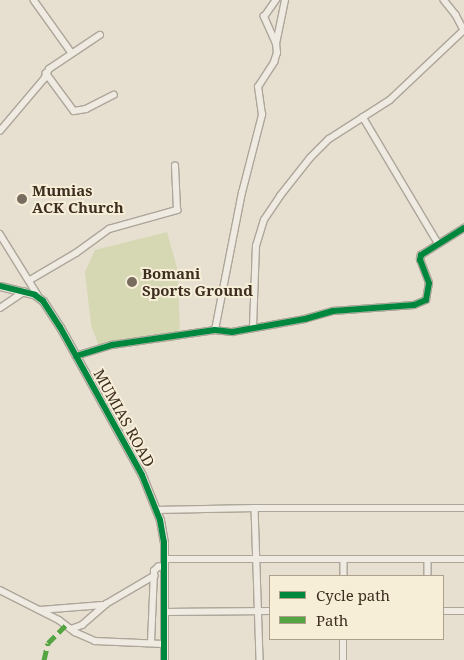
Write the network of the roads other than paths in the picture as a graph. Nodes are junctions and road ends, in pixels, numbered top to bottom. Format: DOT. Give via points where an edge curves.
graph roads {
  1 [pos="34,0"];
  2 [pos="276,0"];
  3 [pos="285,0"];
  4 [pos="444,0"];
  5 [pos="464,30"];
  6 [pos="100,36"];
  7 [pos="276,44"];
  8 [pos="72,53"];
  9 [pos="46,73"];
  10 [pos="114,95"];
  11 [pos="363,117"];
  12 [pos="0,131"];
  13 [pos="175,166"];
  14 [pos="464,228"];
  15 [pos="0,234"];
  16 [pos="438,243"];
  17 [pos="30,280"];
  18 [pos="0,286"];
  19 [pos="24,292"];
  20 [pos="39,297"];
  21 [pos="0,308"];
  22 [pos="253,327"];
  23 [pos="214,330"];
  24 [pos="76,356"];
  25 [pos="255,508"];
  26 [pos="464,508"];
  27 [pos="156,510"];
  28 [pos="258,559"];
  29 [pos="464,559"];
  30 [pos="344,560"];
  31 [pos="428,560"];
  32 [pos="164,563"];
  33 [pos="344,575"];
  34 [pos="428,575"];
  35 [pos="154,576"];
  36 [pos="0,590"];
  37 [pos="106,604"];
  38 [pos="38,611"];
  39 [pos="258,611"];
  40 [pos="269,611"];
  41 [pos="444,611"];
  42 [pos="464,611"];
  43 [pos="164,612"];
  44 [pos="71,629"];
  45 [pos="343,640"];
  46 [pos="152,643"];
  47 [pos="163,644"];
  48 [pos="164,660"];
  49 [pos="260,660"];
  50 [pos="343,660"];
  1 -- 8 [label="street"];
  2 -- 7 [label="street" via="264,17"];
  3 -- 7 [label="street"];
  4 -- 5 [label="street"];
  5 -- 11 [label="street" via="406,87"];
  6 -- 8 [label="street"];
  7 -- 23 [label="street" via="274,62 258,87 262,115 242,193"];
  8 -- 9 [label="street"];
  9 -- 10 [label="street" via="74,111 86,109"];
  9 -- 12 [label="street"];
  11 -- 16 [label="street"];
  11 -- 22 [label="street" via="329,139 310,158 264,220 256,246"];
  13 -- 17 [label="street" via="177,210 109,229"];
  14 -- 16 [label="street"];
  15 -- 17 [label="street"];
  16 -- 22 [label="street" via="421,255 429,283 426,300 414,305 333,311"];
  17 -- 20 [label="street"];
  18 -- 19 [label="street"];
  19 -- 20 [label="street"];
  19 -- 21 [label="street"];
  20 -- 24 [label="street, MUMIAS ROAD"];
  22 -- 23 [label="street" via="232,332"];
  23 -- 24 [label="street" via="112,345"];
  24 -- 27 [label="street, MUMIAS ROAD" via="131,454"];
  25 -- 26 [label="street"];
  25 -- 27 [label="street"];
  25 -- 28 [label="street"];
  27 -- 32 [label="street, MUMIAS ROAD"];
  28 -- 30 [label="street"];
  28 -- 32 [label="street"];
  28 -- 39 [label="street"];
  29 -- 31 [label="street"];
  30 -- 31 [label="street"];
  30 -- 33 [label="street"];
  31 -- 34 [label="street"];
  32 -- 35 [label="street" via="155,569"];
  32 -- 43 [label="street, MUMIAS ROAD"];
  35 -- 37 [label="street"];
  35 -- 46 [label="street"];
  36 -- 38 [label="street"];
  37 -- 38 [label="street"];
  37 -- 44 [label="street" via="82,625"];
  38 -- 44 [label="street"];
  39 -- 40 [label="street"];
  39 -- 43 [label="street"];
  39 -- 49 [label="street"];
  41 -- 42 [label="street"];
  43 -- 47 [label="street, MUMIAS ROAD"];
  44 -- 46 [label="street" via="95,641"];
  45 -- 50 [label="street"];
  46 -- 47 [label="street"];
  47 -- 48 [label="street, MUMIAS ROAD"];
}
